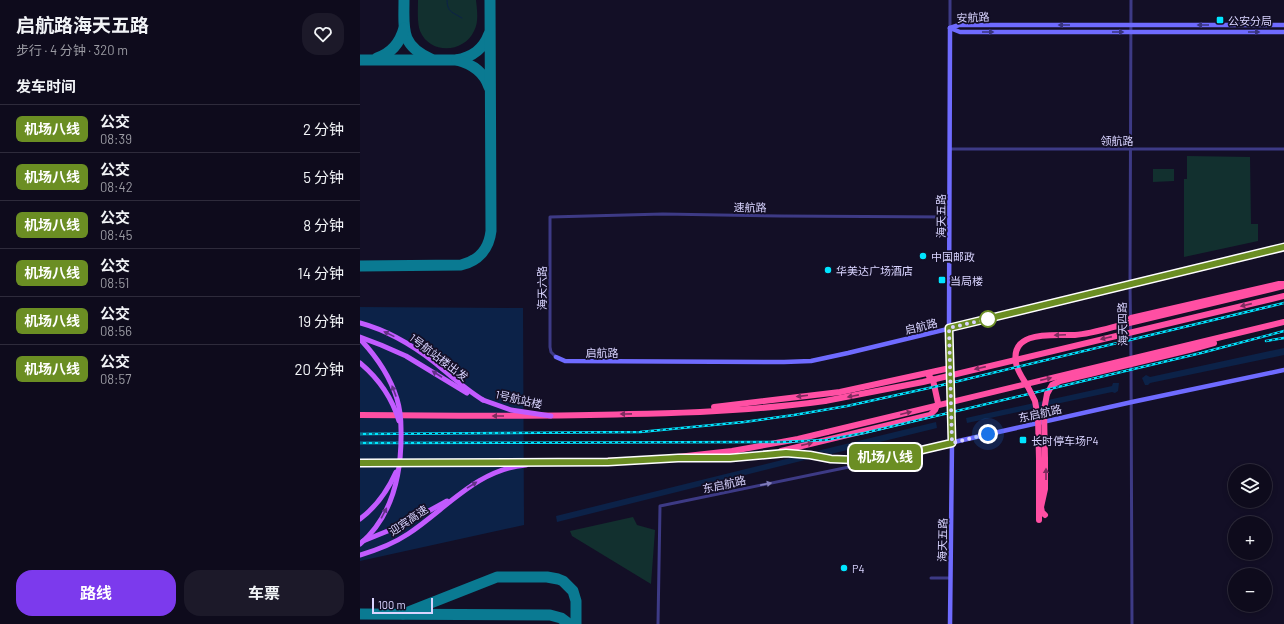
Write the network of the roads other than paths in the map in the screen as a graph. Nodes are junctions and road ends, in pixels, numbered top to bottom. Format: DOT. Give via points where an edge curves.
graph roads {
  1 [pos="950,0"];
  2 [pos="1131,0"];
  3 [pos="1131,25"];
  4 [pos="1284,25"];
  5 [pos="950,28"];
  6 [pos="1131,32"];
  7 [pos="1284,32"];
  8 [pos="950,149"];
  9 [pos="1130,149"];
  10 [pos="1284,149"];
  11 [pos="550,217"];
  12 [pos="949,217"];
  13 [pos="1284,248"];
  14 [pos="1130,285"];
  15 [pos="1284,285"];
  16 [pos="1284,296"];
  17 [pos="1131,318"];
  18 [pos="1284,322"];
  19 [pos="360,323"];
  20 [pos="949,328"];
  21 [pos="1239,333"];
  22 [pos="360,338"];
  23 [pos="556,358"];
  24 [pos="360,363"];
  25 [pos="950,368"];
  26 [pos="1284,370"];
  27 [pos="920,374"];
  28 [pos="483,400"];
  29 [pos="1132,402"];
  30 [pos="665,413"];
  31 [pos="360,415"];
  32 [pos="551,416"];
  33 [pos="401,429"];
  34 [pos="952,443"];
  35 [pos="400,453"];
  36 [pos="770,454"];
  37 [pos="896,456"];
  38 [pos="678,458"];
  39 [pos="1042,459"];
  40 [pos="360,463"];
  41 [pos="550,463"];
  42 [pos="462,492"];
  43 [pos="1045,515"];
  44 [pos="360,519"];
  45 [pos="1039,520"];
  46 [pos="360,543"];
  47 [pos="360,556"];
  48 [pos="931,578"];
  49 [pos="950,578"];
  50 [pos="658,624"];
  51 [pos="950,624"];
  52 [pos="1132,624"];
  1 -- 5 [label="street, 海天五路"];
  2 -- 3 [label="street, 海天四路"];
  4 -- 3 [label="street, 安航路, one-way"];
  3 -- 5 [label="street, 安航路, one-way" via="959,25"];
  3 -- 6 [label="street, 海天四路"];
  5 -- 6 [label="street, 安航路, one-way" via="960,32"];
  5 -- 8 [label="street, 海天五路"];
  6 -- 7 [label="street, 安航路, one-way"];
  6 -- 9 [label="street, 海天四路"];
  8 -- 9 [label="street, 领航路"];
  8 -- 12 [label="street, 海天五路"];
  9 -- 10 [label="street, 领航路"];
  9 -- 14 [label="street, 海天四路"];
  11 -- 12 [label="street, 速航路" via="658,214"];
  11 -- 23 [label="street, 海天六路" via="550,347"];
  12 -- 20 [label="street, 海天五路"];
  13 -- 14 [label="street, 启航路"];
  14 -- 17 [label="street, 海天四路"];
  14 -- 20 [label="street, 启航路"];
  15 -- 17 [label="highway" via="1279,284"];
  15 -- 39 [label="highway, one-way, bridge" via="1076,335 1033,336 1024,340 1016,351 1016,364 1035,401"];
  16 -- 30 [label="highway, one-way, bridge" via="923,382 825,401 766,408"];
  17 -- 29 [label="street, 海天四路"];
  18 -- 21 [label="highway, bridge"];
  28 -- 19 [label="main road, 1号航站楼出发, one-way" via="407,344"];
  20 -- 23 [label="street, 启航路" via="811,360 572,361"];
  20 -- 25 [label="street, 海天五路"];
  38 -- 21 [label="highway, one-way, bridge" via="798,439"];
  21 -- 39 [label="highway, bridge" via="1189,350 1052,385 1047,394 1044,410"];
  28 -- 22 [label="main road, one-way" via="406,356"];
  33 -- 22 [label="main road, one-way, bridge" via="398,400 390,381"];
  24 -- 33 [label="main road, bridge" via="385,391"];
  25 -- 27 [label="highway"];
  25 -- 34 [label="street, 海天五路"];
  26 -- 29 [label="street, 东启航路"];
  27 -- 30 [label="highway, one-way" via="840,392"];
  36 -- 27 [label="highway, one-way" via="930,415 938,403 934,380 928,375"];
  28 -- 32 [label="main road, 1号航站楼, bridge" via="511,410"];
  29 -- 34 [label="street, 东启航路"];
  29 -- 52 [label="street, 海天四路"];
  30 -- 32 [label="highway, one-way"];
  32 -- 31 [label="highway, one-way, bridge"];
  33 -- 35 [label="main road, bridge"];
  34 -- 37 [label="street, 东启航路"];
  34 -- 49 [label="street, 海天五路"];
  35 -- 44 [label="main road, bridge" via="396,472 386,491"];
  46 -- 35 [label="main road, one-way, bridge" via="374,530 391,499"];
  36 -- 37 [label="highway" via="792,453 845,460"];
  36 -- 38 [label="highway" via="730,458"];
  50 -- 37 [label="street, 东启航路, one-way" via="660,506"];
  38 -- 41 [label="highway"];
  43 -- 39 [label="highway, one-way" via="1041,507 1045,489"];
  39 -- 45 [label="highway"];
  40 -- 41 [label="highway"];
  42 -- 41 [label="main road, 迎宾高速, one-way" via="481,479 502,471 521,465"];
  42 -- 46 [label="main road, 迎宾高速, bridge" via="418,518"];
  42 -- 47 [label="main road, 迎宾高速" via="404,537"];
  48 -- 49 [label="street"];
  49 -- 51 [label="street, 海天五路"];
}
